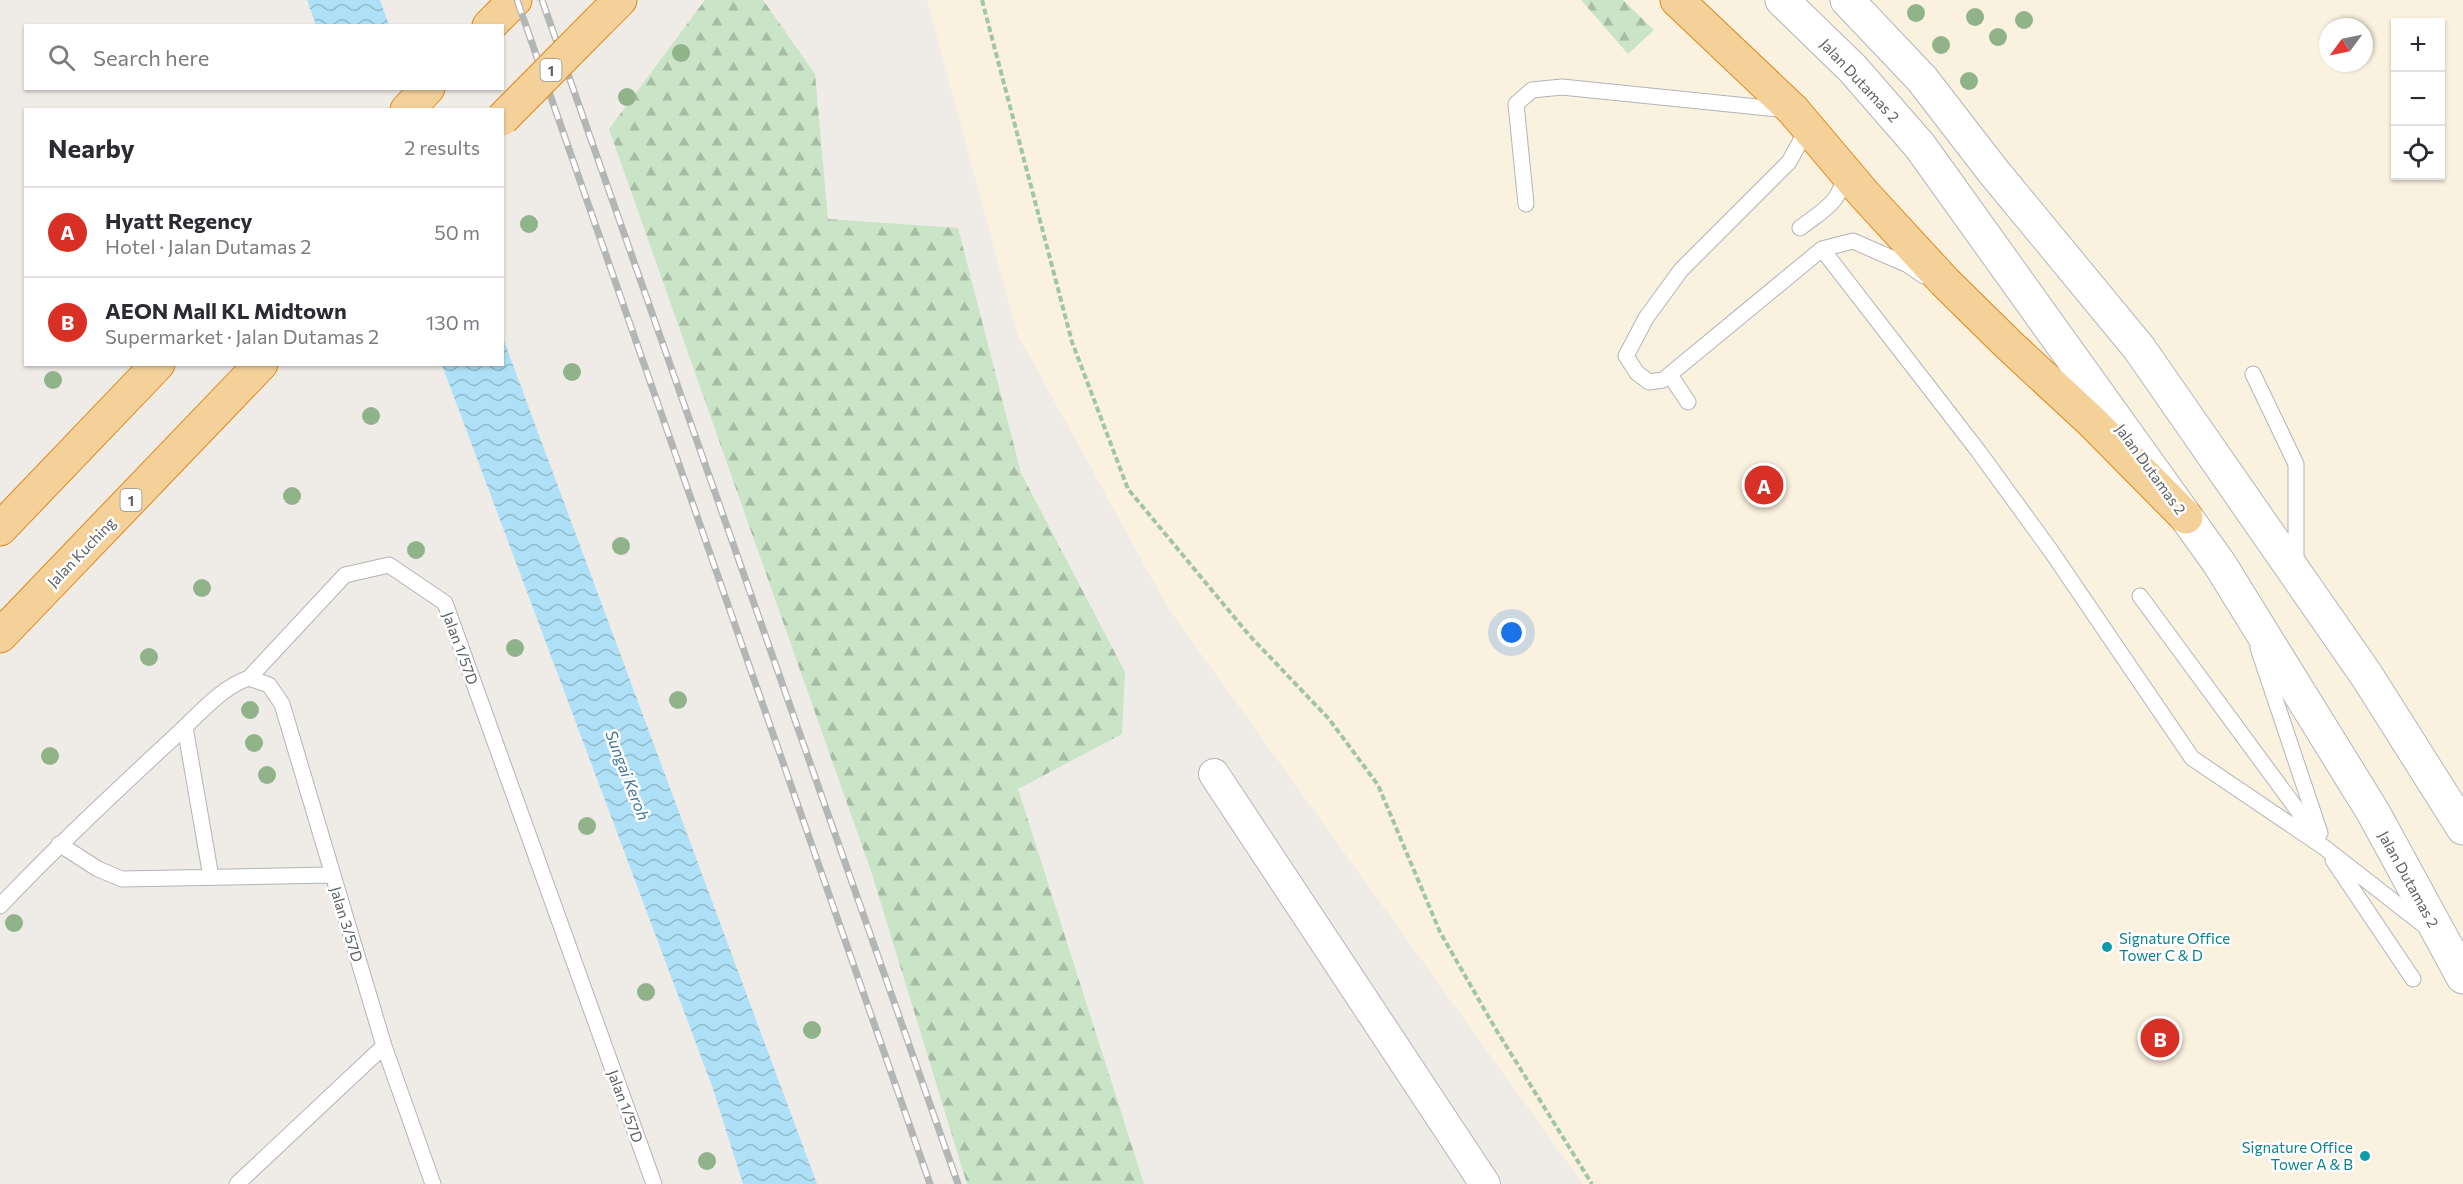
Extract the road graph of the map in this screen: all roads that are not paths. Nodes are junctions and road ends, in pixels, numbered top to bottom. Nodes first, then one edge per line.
1 (514, 0) edge
2 (1677, 0) edge
3 (1782, 0) edge
4 (1847, 0) edge
5 (609, 10) edge
6 (491, 24) edge
7 (426, 90) edge
8 (409, 108) edge
9 (504, 117) edge
10 (1799, 118) junction
11 (1846, 171) junction
12 (1526, 204) dead end
13 (1800, 228) dead end
14 (1822, 249) junction
15 (1977, 313) junction
16 (156, 366) edge
17 (259, 366) edge
18 (2253, 374) dead end
19 (1671, 375) junction
20 (1688, 402) dead end
21 (2186, 517) junction
22 (0, 529) edge
23 (2296, 573) junction
24 (2140, 596) dead end
25 (2241, 597) junction
26 (0, 636) edge
27 (249, 678) junction
28 (185, 727) junction
29 (1214, 774) dead end
30 (2463, 828) edge
31 (59, 844) junction
32 (2325, 848) junction
33 (332, 875) junction
34 (211, 877) junction
35 (0, 906) edge
36 (2442, 939) junction
37 (2463, 977) edge
38 (2413, 979) dead end
39 (384, 1046) junction
40 (237, 1184) edge
41 (433, 1184) edge
42 (654, 1184) edge
43 (1485, 1184) edge

1 - 6 highway
2 - 10 highway
3 - 21 street, Jalan Dutamas 2
4 - 23 street
5 - 9 highway, 1, bridge
7 - 8 highway
10 - 11 highway
10 - 12 lane
10 - 19 lane
11 - 13 lane
11 - 15 highway
14 - 15 lane
14 - 19 lane
14 - 32 lane
15 - 21 highway
16 - 22 highway
17 - 26 highway, Jalan Kuching / 1
18 - 23 lane
19 - 20 lane
21 - 25 street, Jalan Dutamas 2
23 - 30 street
24 - 32 lane
25 - 32 lane
25 - 36 street, Jalan Dutamas 2
27 - 28 lane, Jalan 1/57D
27 - 33 lane, Jalan 3/57D
27 - 42 lane, Jalan 1/57D
28 - 31 lane, Jalan 1/57D
28 - 34 lane
29 - 43 street
31 - 34 lane
31 - 35 lane, Jalan 1/57D
32 - 36 lane
32 - 38 lane
33 - 34 lane
33 - 39 lane, Jalan 3/57D
36 - 37 street, Jalan Dutamas 2
39 - 40 lane
39 - 41 lane, Jalan 3/57D

